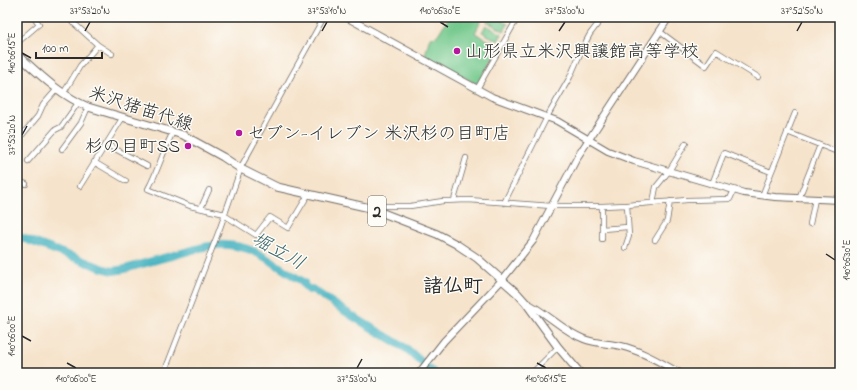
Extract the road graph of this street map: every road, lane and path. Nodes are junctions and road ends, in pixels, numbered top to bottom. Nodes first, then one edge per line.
1 (34, 17) edge
2 (67, 17) edge
3 (324, 17) edge
4 (346, 17) edge
5 (518, 17) edge
6 (603, 17) edge
7 (669, 17) edge
8 (659, 31) junction
9 (17, 43) edge
10 (98, 45) junction
11 (17, 54) edge
12 (112, 54) dead end
13 (758, 77) dead end
14 (477, 89) junction
15 (60, 91) junction
16 (78, 103) junction
17 (88, 107) junction
18 (795, 113) dead end
19 (123, 117) junction
20 (547, 117) junction
21 (173, 132) junction
22 (787, 132) junction
23 (589, 139) junction
24 (17, 141) edge
25 (686, 143) dead end
26 (106, 144) junction
27 (820, 145) junction
28 (62, 149) dead end
29 (840, 153) edge
30 (466, 158) dead end
31 (28, 161) dead end
32 (94, 162) junction
33 (147, 166) dead end
34 (241, 169) junction
35 (669, 171) junction
36 (771, 172) junction
37 (17, 180) edge
38 (126, 181) dead end
39 (26, 184) dead end
40 (712, 184) junction
41 (80, 186) dead end
42 (209, 190) dead end
43 (734, 190) junction
44 (840, 190) edge
45 (308, 195) junction
46 (762, 196) junction
47 (800, 199) junction
48 (815, 199) junction
49 (454, 200) junction
50 (839, 200) edge
51 (670, 201) junction
52 (504, 203) junction
53 (653, 203) junction
54 (627, 205) junction
55 (552, 206) junction
56 (602, 206) junction
57 (201, 208) junction
58 (370, 208) junction
59 (225, 214) junction
60 (810, 224) dead end
61 (628, 227) junction
62 (602, 229) junction
63 (602, 239) dead end
64 (655, 240) dead end
65 (625, 248) dead end
66 (502, 280) junction
67 (526, 303) junction
68 (558, 347) junction
69 (164, 373) edge
70 (419, 373) edge
71 (532, 373) edge
72 (580, 373) edge
73 (680, 373) edge

1 - 9 street
2 - 10 street
3 - 34 street
4 - 14 street
5 - 14 street
6 - 20 street
7 - 8 street
8 - 13 street
8 - 23 street
10 - 12 street
10 - 15 street
11 - 15 main road, 米沢猪苗代線 / 2
14 - 20 street
15 - 16 main road, 米沢猪苗代線 / 2
15 - 24 street
16 - 17 main road, 米沢猪苗代線 / 2
16 - 31 street
17 - 19 main road, 米沢猪苗代線 / 2
17 - 28 street
18 - 22 street
19 - 21 main road, 米沢猪苗代線 / 2
19 - 26 street
20 - 23 street
20 - 52 street
21 - 34 main road, 米沢猪苗代線 / 2
21 - 57 street
22 - 27 street
22 - 36 street
23 - 35 street
23 - 55 street
25 - 35 street
26 - 32 street
26 - 33 street
27 - 29 street
27 - 47 street
30 - 49 street
32 - 38 street
32 - 41 street
34 - 45 main road, 米沢猪苗代線 / 2
34 - 59 street
35 - 40 street
35 - 53 street
36 - 40 street
36 - 46 street
37 - 39 street
40 - 43 street
42 - 57 street
43 - 46 street
43 - 51 street
44 - 50 street
45 - 58 main road, 米沢猪苗代線 / 2
45 - 59 street
46 - 47 street
47 - 48 street
48 - 50 street
48 - 60 street
49 - 52 street
49 - 58 street
51 - 53 street
51 - 64 street
52 - 55 street
53 - 54 street
54 - 56 street
54 - 61 street
55 - 56 street
55 - 66 street
56 - 62 street
57 - 59 street
58 - 66 main road, 米沢猪苗代線 / 2
59 - 69 street
61 - 62 street
61 - 65 street
62 - 63 street
66 - 67 main road, 米沢猪苗代線 / 2
66 - 70 street
67 - 68 main road, 米沢猪苗代線 / 2
67 - 73 street
68 - 71 street
68 - 72 main road, 米沢猪苗代線 / 2

